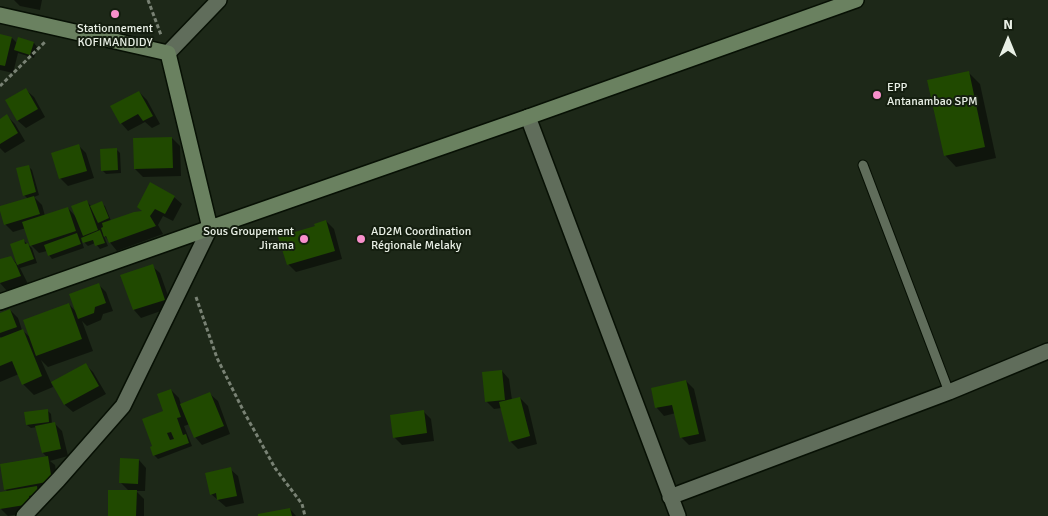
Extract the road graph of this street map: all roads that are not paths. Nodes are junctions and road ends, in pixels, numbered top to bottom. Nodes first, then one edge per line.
1 (219, 0) edge
2 (856, 0) edge
3 (0, 15) edge
4 (168, 52) junction
5 (528, 117) junction
6 (863, 165) dead end
7 (210, 228) junction
8 (0, 302) edge
9 (1048, 351) edge
10 (949, 392) junction
11 (670, 497) junction
12 (24, 516) edge
13 (678, 516) edge

1 - 4 street
2 - 5 main road
3 - 4 main road
4 - 7 main road
5 - 7 main road
5 - 11 street
6 - 10 lane
7 - 8 main road
7 - 12 street
9 - 10 street
10 - 11 street
11 - 13 street

